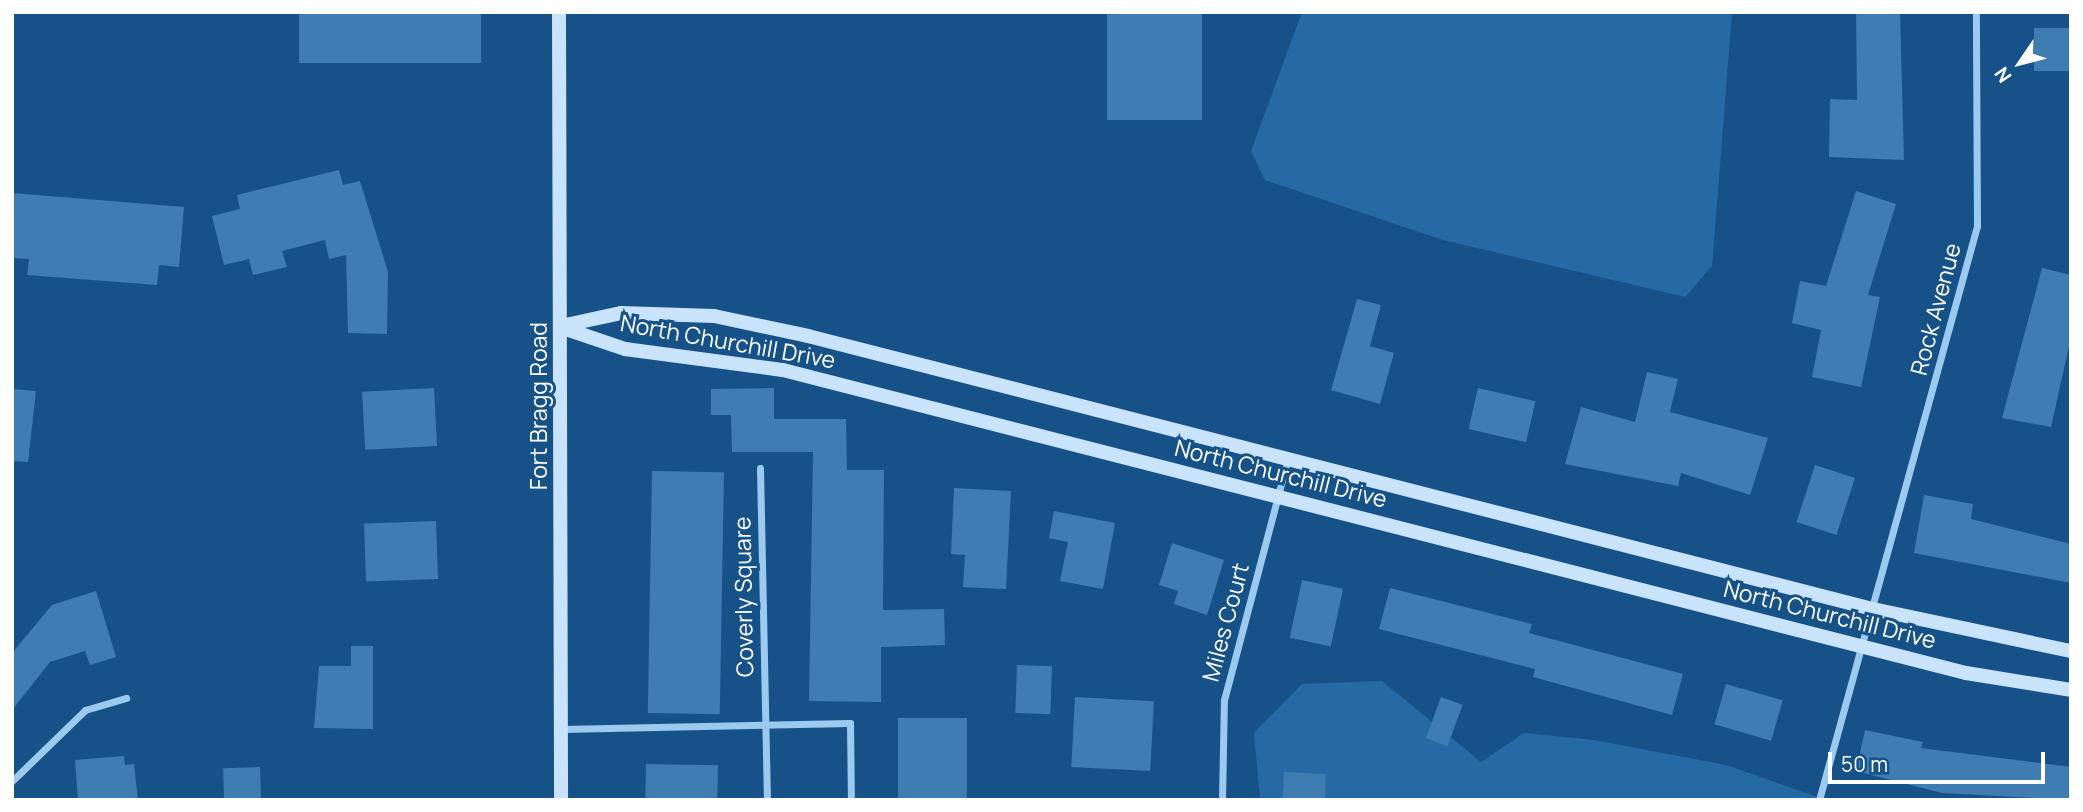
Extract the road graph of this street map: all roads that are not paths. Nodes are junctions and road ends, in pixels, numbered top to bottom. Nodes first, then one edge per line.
1 (559, 12) edge
2 (1976, 12) edge
3 (560, 327) junction
4 (1288, 457) junction
5 (760, 468) dead end
6 (1278, 496) junction
7 (1873, 609) junction
8 (1863, 646) junction
9 (2071, 651) edge
10 (2071, 690) edge
11 (126, 698) dead end
12 (766, 725) junction
13 (561, 729) junction
14 (12, 781) edge
15 (561, 800) edge
16 (767, 800) edge
17 (851, 800) edge
18 (1222, 800) edge
19 (1819, 800) edge

1 - 3 street, Fort Bragg Road
2 - 7 street, Rock Avenue
3 - 4 street, North Churchill Drive
3 - 6 street, North Churchill Drive
3 - 13 street, Fort Bragg Road
4 - 6 street, Miles Court
4 - 7 street, North Churchill Drive
5 - 12 street, Coverly Square
6 - 8 street, North Churchill Drive
6 - 18 street, Miles Court
7 - 8 street, Rock Avenue
7 - 9 street, North Churchill Drive
8 - 10 street, North Churchill Drive
8 - 19 street, Rock Avenue
11 - 14 street
12 - 13 street
12 - 16 street, Coverly Square
12 - 17 street
13 - 15 street, Fort Bragg Road

